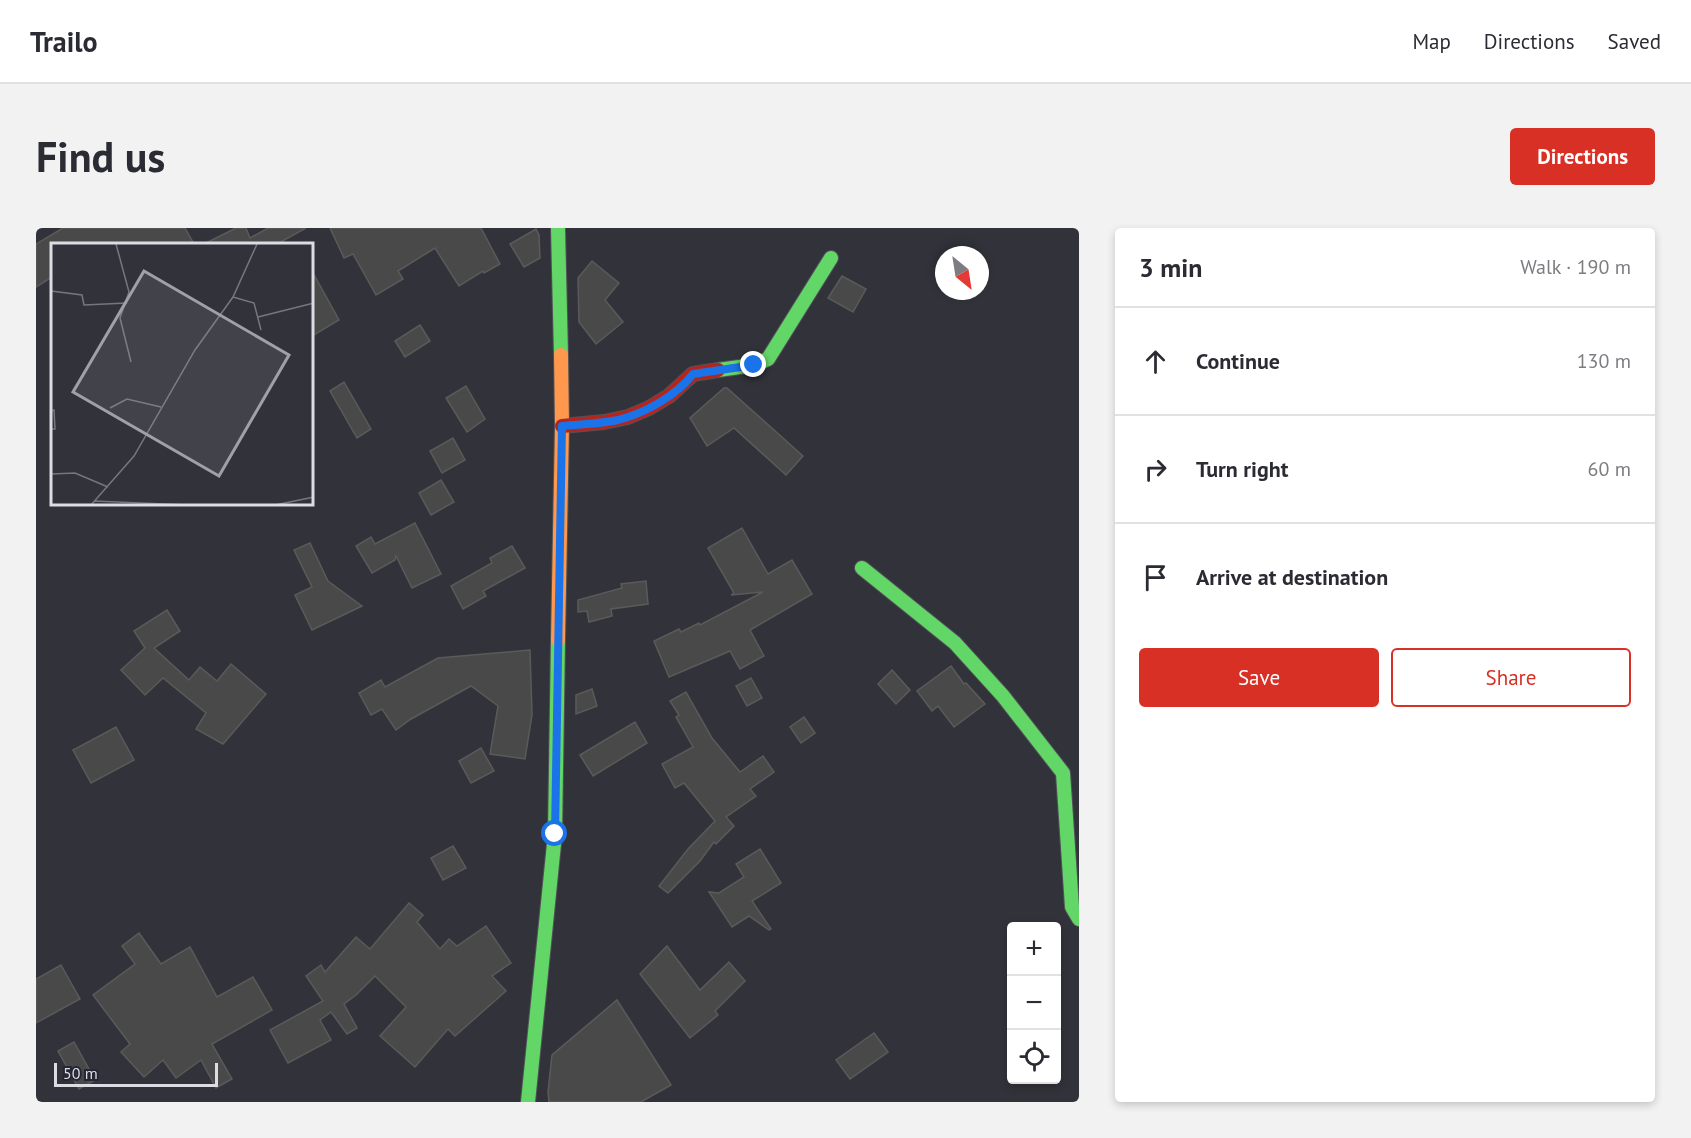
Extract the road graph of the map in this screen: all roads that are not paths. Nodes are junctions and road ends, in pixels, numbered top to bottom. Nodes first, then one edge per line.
1 (558, 228) edge
2 (831, 258) dead end
3 (562, 426) junction
4 (862, 568) dead end
5 (1079, 919) edge
6 (528, 1102) edge

1 - 3 main road
2 - 3 main road
3 - 6 main road
4 - 5 main road

